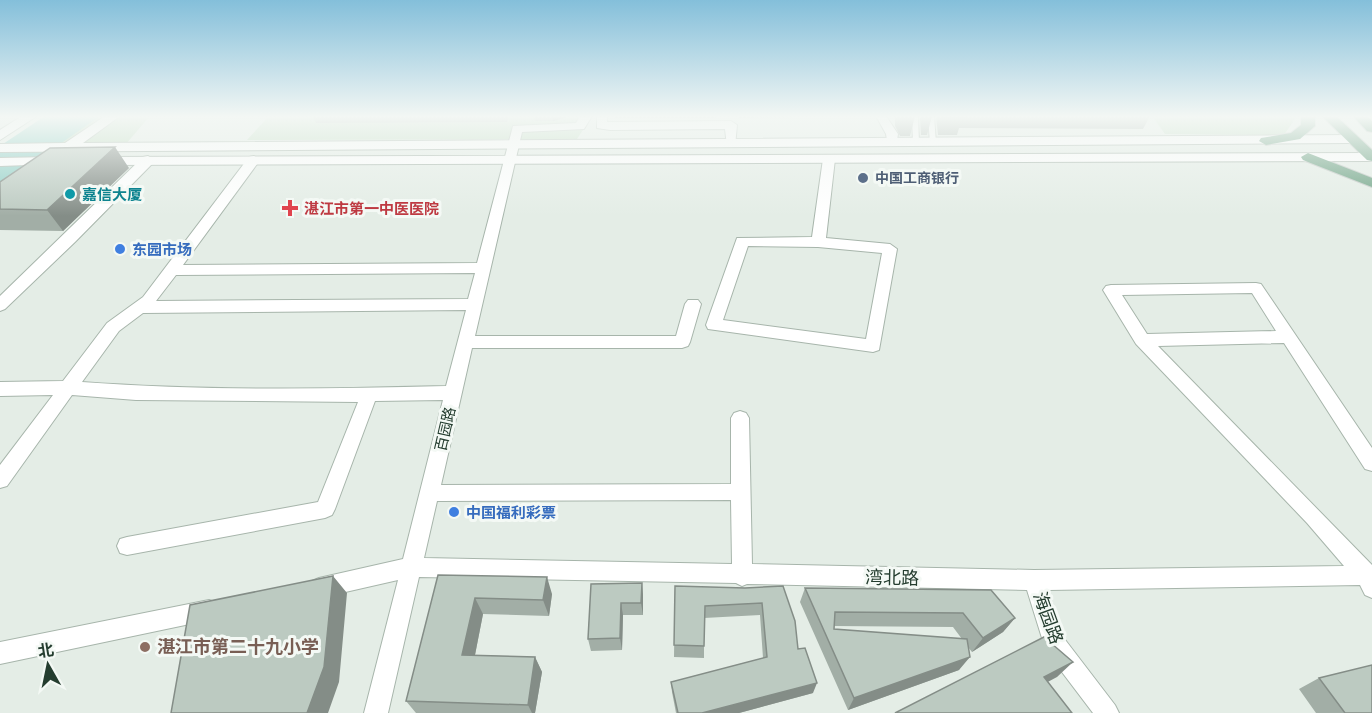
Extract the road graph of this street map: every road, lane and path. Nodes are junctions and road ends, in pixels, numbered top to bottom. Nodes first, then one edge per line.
1 (64, 149) edge
2 (235, 149) edge
3 (512, 149) edge
4 (543, 149) edge
5 (511, 153) junction
6 (1372, 157) edge
7 (1308, 158) junction
8 (829, 159) junction
9 (148, 160) junction
10 (254, 160) junction
11 (50, 161) junction
12 (0, 162) edge
13 (33, 174) edge
14 (1372, 183) edge
15 (818, 242) junction
16 (484, 268) junction
17 (172, 270) junction
18 (475, 304) junction
19 (693, 304) dead end
20 (0, 305) edge
21 (141, 307) junction
22 (1288, 337) junction
23 (1142, 340) junction
24 (466, 342) junction
25 (68, 388) junction
26 (0, 389) edge
27 (453, 393) junction
28 (369, 395) junction
29 (740, 418) dead end
30 (1372, 463) edge
31 (2, 476) edge
32 (740, 492) junction
33 (429, 493) junction
34 (127, 546) dead end
35 (411, 567) junction
36 (742, 576) junction
37 (1370, 579) edge
38 (1034, 580) junction
39 (302, 591) edge
40 (232, 606) edge
41 (0, 653) edge
42 (376, 713) edge
43 (1107, 713) edge

1 - 11 street
2 - 5 street
3 - 5 street
4 - 5 street
5 - 8 street
5 - 10 street
5 - 16 street, 百园路
6 - 7 street
7 - 8 street
7 - 14 main road
8 - 15 street
9 - 10 street
9 - 11 street
9 - 20 street
10 - 17 street
11 - 12 street
11 - 13 street
15 - 15 street
16 - 17 street
16 - 18 street, 百园路
17 - 21 street
18 - 21 street
18 - 24 street, 百园路
19 - 24 street
21 - 25 street
22 - 23 street
22 - 23 street
22 - 30 street
23 - 37 street
24 - 27 street, 百园路
25 - 26 street
25 - 28 street
25 - 31 street
27 - 28 street
27 - 33 street, 百园路
28 - 34 street
29 - 32 street
32 - 33 street
32 - 36 street
33 - 35 street, 百园路
35 - 36 street, 湾北路
35 - 39 street, 湾北路
35 - 42 street, 百园路
36 - 38 street, 湾北路
37 - 38 street, 湾北路
38 - 43 street, 海园路
40 - 41 street

